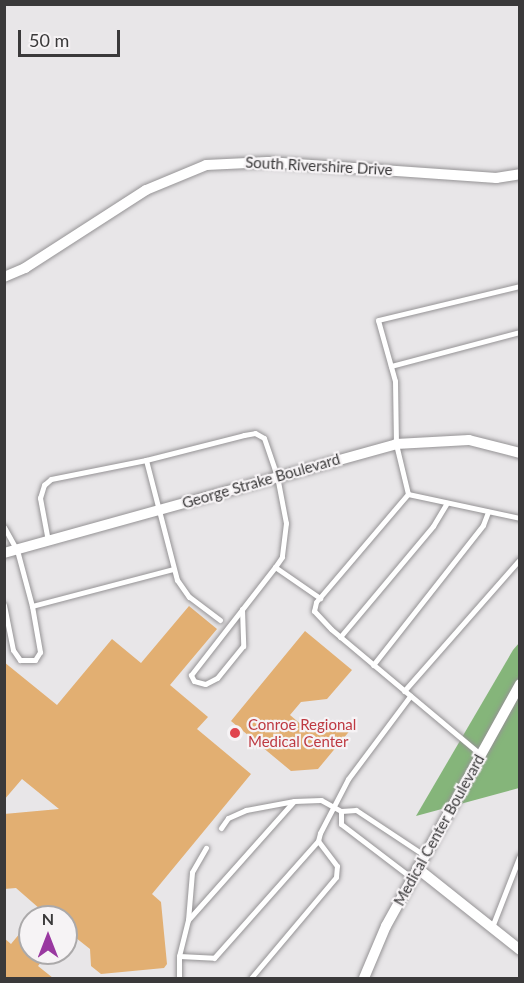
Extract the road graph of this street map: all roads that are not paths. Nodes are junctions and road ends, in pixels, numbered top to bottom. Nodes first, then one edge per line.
1 (519, 174) edge
2 (4, 277) edge
3 (519, 286) edge
4 (519, 332) edge
5 (391, 366) junction
6 (396, 444) junction
7 (519, 453) edge
8 (146, 460) junction
9 (277, 476) junction
10 (408, 494) junction
11 (447, 503) junction
12 (158, 510) junction
13 (488, 512) junction
14 (519, 518) edge
15 (4, 527) edge
16 (48, 541) junction
17 (17, 550) junction
18 (4, 553) edge
19 (519, 559) edge
20 (275, 567) junction
21 (173, 569) junction
22 (320, 598) junction
23 (4, 605) edge
24 (32, 606) junction
25 (242, 609) junction
26 (220, 620) dead end
27 (340, 637) junction
28 (373, 665) junction
29 (519, 684) edge
30 (404, 691) junction
31 (410, 696) junction
32 (480, 754) junction
33 (294, 801) junction
34 (334, 806) junction
35 (341, 811) junction
36 (220, 828) dead end
37 (318, 841) junction
38 (206, 848) dead end
39 (424, 855) junction
40 (519, 855) edge
41 (414, 873) junction
42 (188, 920) junction
43 (492, 927) junction
44 (519, 950) edge
45 (179, 956) junction
46 (179, 978) edge
47 (251, 978) edge
48 (364, 978) edge

1 - 2 street, South Rivershire Drive
3 - 5 lane
4 - 5 lane
5 - 6 lane
6 - 7 street, George Strake Boulevard
6 - 9 street, George Strake Boulevard
6 - 10 lane
8 - 9 lane
8 - 12 lane
8 - 16 lane
9 - 12 street, George Strake Boulevard
9 - 20 lane
10 - 11 lane
10 - 22 lane
11 - 13 lane
11 - 27 lane
12 - 16 street, George Strake Boulevard
12 - 21 lane
13 - 14 lane
13 - 28 lane
15 - 17 lane
16 - 17 street, George Strake Boulevard
17 - 18 street, George Strake Boulevard
17 - 24 lane
19 - 30 lane
20 - 22 lane
20 - 25 lane
21 - 24 lane
21 - 26 lane
22 - 27 lane
23 - 24 lane
25 - 25 lane
27 - 28 lane
28 - 30 lane
29 - 32 street, Medical Center Boulevard
30 - 31 lane
31 - 32 lane
31 - 34 lane
32 - 39 street, Medical Center Boulevard
33 - 34 lane
33 - 36 lane
33 - 42 lane
34 - 35 lane
34 - 37 lane
35 - 39 lane
35 - 41 lane
37 - 45 lane
37 - 47 lane
38 - 42 lane
39 - 41 street, Medical Center Boulevard
40 - 43 lane
41 - 43 street
41 - 48 street, Medical Center Boulevard
42 - 45 lane
43 - 44 street
45 - 46 lane

